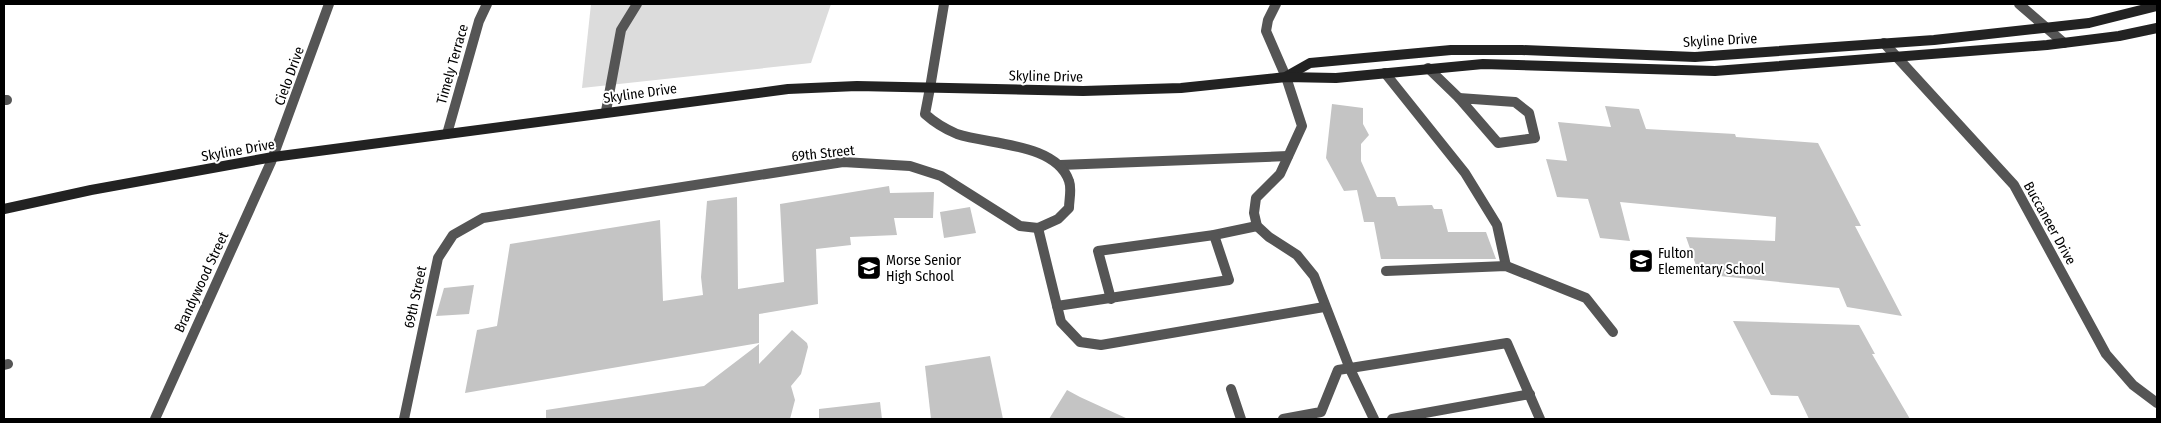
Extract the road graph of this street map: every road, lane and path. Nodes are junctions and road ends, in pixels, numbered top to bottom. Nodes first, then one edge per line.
1 (329, 4) edge
2 (487, 4) edge
3 (637, 4) edge
4 (944, 4) edge
5 (1276, 4) edge
6 (2019, 4) edge
7 (2157, 6) edge
8 (2157, 28) edge
9 (2048, 29) junction
10 (1884, 43) junction
11 (2064, 43) junction
12 (1898, 58) junction
13 (1428, 68) junction
14 (1385, 73) junction
15 (1286, 77) junction
16 (930, 88) junction
17 (1459, 98) junction
18 (606, 111) junction
19 (447, 134) junction
20 (1288, 156) junction
21 (273, 157) junction
22 (1060, 165) junction
23 (4, 209) edge
24 (1257, 226) junction
25 (1038, 228) junction
26 (1214, 235) junction
27 (1506, 266) junction
28 (1386, 271) dead end
29 (1111, 299) junction
30 (1057, 306) junction
31 (1324, 307) junction
32 (1613, 332) dead end
33 (1350, 369) junction
34 (1231, 390) dead end
35 (1530, 394) junction
36 (2157, 403) edge
37 (155, 419) edge
38 (404, 419) edge
39 (1241, 419) edge
40 (1284, 419) edge
41 (1374, 419) edge
42 (1392, 419) edge
43 (1540, 419) edge

1 - 21 street, Cielo Drive
2 - 19 street, Timely Terrace
3 - 18 street
4 - 16 street
5 - 15 street
6 - 9 street
7 - 9 main road, Skyline Drive
8 - 11 main road, Skyline Drive
9 - 10 main road, Skyline Drive
9 - 11 street
10 - 12 street, Buccaneer Drive
10 - 15 main road, Skyline Drive
11 - 12 main road, Skyline Drive
12 - 13 main road, Skyline Drive
12 - 36 street, Buccaneer Drive
13 - 14 main road, Skyline Drive
13 - 17 street
14 - 15 main road, Skyline Drive
14 - 27 street
15 - 16 main road, Skyline Drive
15 - 20 street
16 - 18 main road, Skyline Drive
16 - 22 street
17 - 17 street
18 - 19 main road, Skyline Drive
19 - 21 main road, Skyline Drive
20 - 22 street
20 - 24 street
21 - 23 main road, Skyline Drive
21 - 37 street, Brandywood Street
22 - 25 street
24 - 26 street
24 - 31 street
25 - 30 street
25 - 38 street, 69th Street
26 - 29 street
26 - 29 street
27 - 28 street
27 - 32 street
29 - 30 street
30 - 31 street
31 - 33 street
33 - 35 street
33 - 40 street
33 - 41 street
34 - 39 street
35 - 42 street
35 - 43 street

